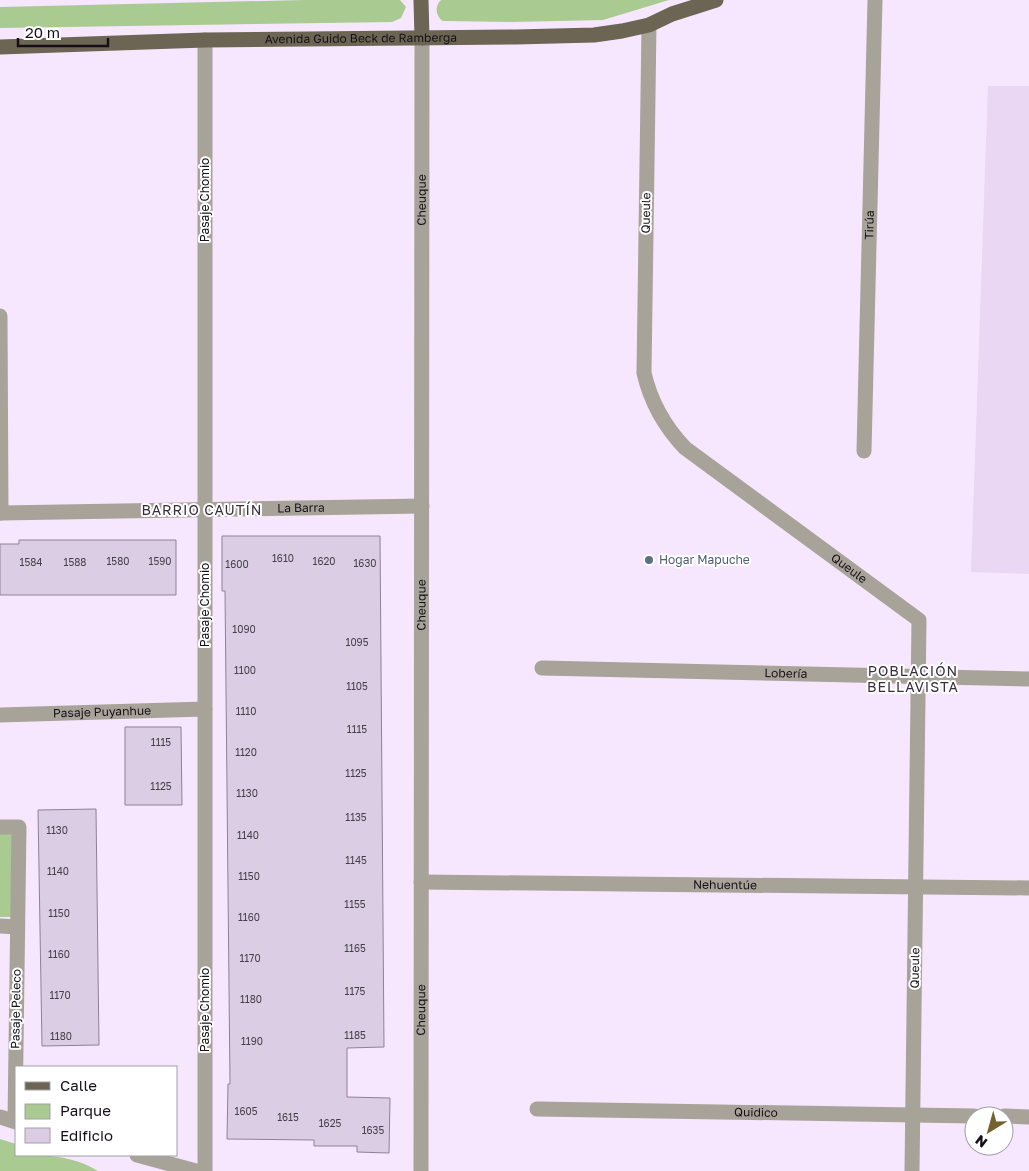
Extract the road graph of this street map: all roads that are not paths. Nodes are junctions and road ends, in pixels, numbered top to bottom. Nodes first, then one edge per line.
1 (422, 0) edge
2 (716, 0) edge
3 (875, 0) edge
4 (649, 25) junction
5 (422, 38) junction
6 (205, 40) junction
7 (0, 47) edge
8 (0, 316) edge
9 (864, 451) dead end
10 (422, 506) junction
11 (205, 510) junction
12 (1, 513) edge
13 (542, 668) dead end
14 (918, 676) junction
15 (1029, 679) edge
16 (205, 709) junction
17 (0, 715) edge
18 (0, 827) edge
19 (421, 882) junction
20 (916, 886) junction
21 (1029, 888) edge
22 (0, 926) edge
23 (17, 927) junction
24 (16, 1066) edge
25 (537, 1109) dead end
26 (913, 1115) junction
27 (964, 1116) edge
28 (1014, 1116) edge
29 (0, 1117) edge
30 (1029, 1117) edge
31 (15, 1121) edge
32 (141, 1156) edge
33 (196, 1171) edge
34 (205, 1171) edge
35 (421, 1171) edge
36 (912, 1171) edge

1 - 5 main road
2 - 4 main road, Avenida Guido Beck de Ramberga
3 - 9 street, Tirúa
4 - 5 main road, Avenida Guido Beck de Ramberga
4 - 14 street, Queule
5 - 6 main road, Avenida Guido Beck de Ramberga
5 - 10 street, Cheuque
6 - 7 main road, Avenida Guido Beck de Ramberga
6 - 11 street, Pasaje Chomio
8 - 12 street
10 - 11 street, La Barra
10 - 19 street, Cheuque
11 - 12 street, La Barra
11 - 16 street, Pasaje Chomio
13 - 14 street, Lobería
14 - 15 street, Lobería
14 - 20 street, Queule
16 - 17 street, Pasaje Puyanhue
16 - 34 street, Pasaje Chomio
18 - 23 street, Pasaje Peleco
19 - 20 street, Nehuentúe
19 - 35 street, Cheuque
20 - 21 street, Nehuentúe
20 - 26 street, Queule
22 - 23 street
23 - 24 street, Pasaje Peleco
25 - 26 street, Quidico
26 - 27 street, Quidico
26 - 36 street, Queule
28 - 30 street
29 - 31 street
32 - 33 street

